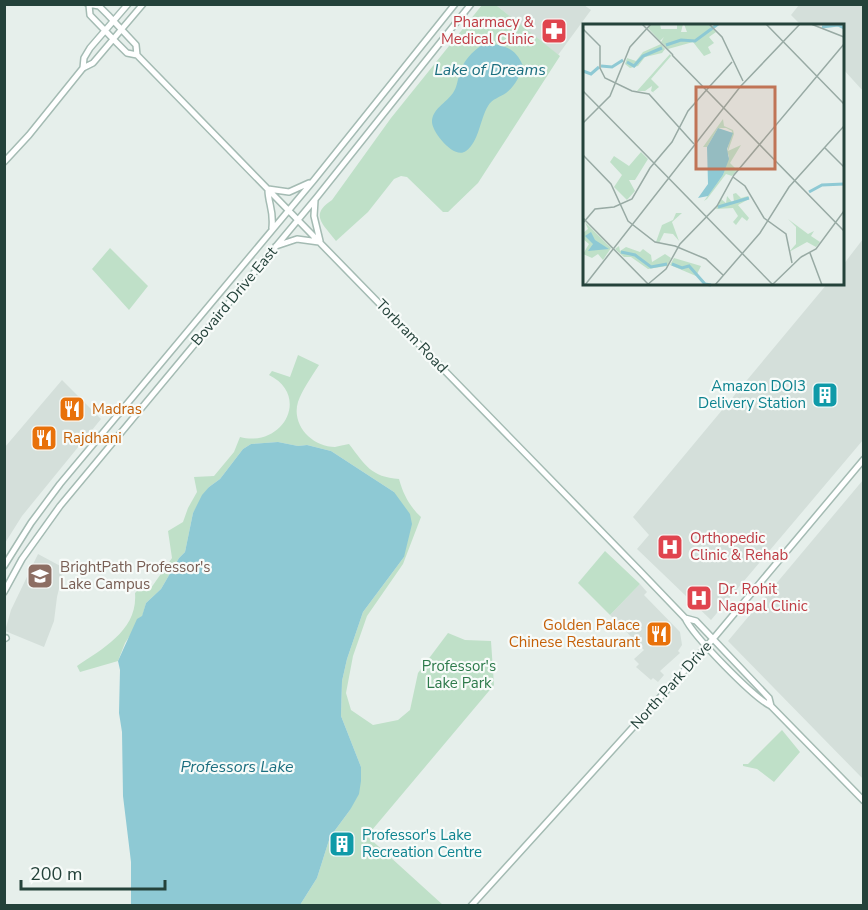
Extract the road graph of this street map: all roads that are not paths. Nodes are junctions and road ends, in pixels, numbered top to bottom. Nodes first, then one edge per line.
1 (128, 4) edge
2 (143, 4) edge
3 (455, 4) edge
4 (471, 4) edge
5 (88, 5) edge
6 (114, 22) junction
7 (122, 30) junction
8 (106, 32) junction
9 (114, 40) junction
10 (137, 55) junction
11 (83, 68) junction
12 (4, 162) edge
13 (314, 180) junction
14 (268, 189) junction
15 (316, 198) junction
16 (288, 210) junction
17 (297, 219) junction
18 (271, 229) junction
19 (320, 242) junction
20 (275, 247) junction
21 (864, 459) edge
22 (4, 566) edge
23 (4, 592) edge
24 (685, 618) junction
25 (713, 639) junction
26 (707, 645) junction
27 (771, 706) junction
28 (864, 801) edge
29 (471, 906) edge

1 - 6 main road
2 - 7 main road
3 - 13 main road, Bovaird Drive East
4 - 15 main road, Bovaird Drive East
5 - 6 main road, Torbram Road
5 - 8 main road, Torbram Road
6 - 7 main road, Torbram Road
6 - 8 main road
7 - 9 main road
7 - 10 main road, Torbram Road
8 - 9 main road, Torbram Road
8 - 11 main road
9 - 10 main road, Torbram Road
9 - 11 main road
10 - 14 main road, Torbram Road
11 - 12 main road
13 - 14 main road
13 - 16 main road, Bovaird Drive East
14 - 16 main road, Torbram Road
14 - 18 main road
15 - 17 main road, Bovaird Drive East
15 - 19 main road
16 - 17 main road, Torbram Road
16 - 18 main road, Bovaird Drive East
17 - 19 main road, Torbram Road
17 - 20 main road, Bovaird Drive East
18 - 22 main road, Bovaird Drive East
19 - 20 main road
19 - 24 main road, Torbram Road
20 - 23 main road, Bovaird Drive East
21 - 25 main road, North Park Drive
24 - 25 main road, Torbram Road
24 - 26 main road, Torbram Road
25 - 26 main road, North Park Drive
25 - 27 main road, Torbram Road
26 - 27 main road, Torbram Road
26 - 29 main road, North Park Drive
27 - 28 main road, Torbram Road

